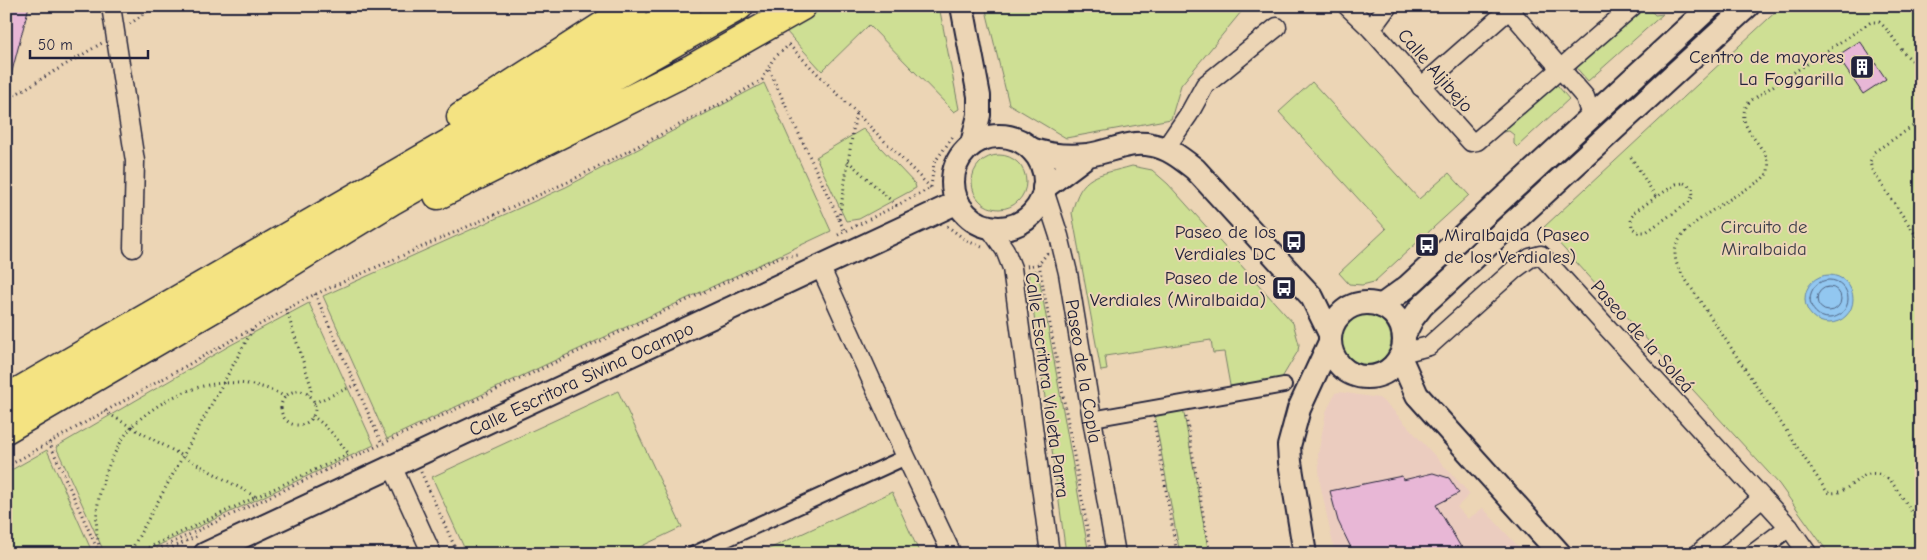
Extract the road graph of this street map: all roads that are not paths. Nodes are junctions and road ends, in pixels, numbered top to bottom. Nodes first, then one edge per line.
1 (111, 6) edge
2 (634, 6) edge
3 (687, 6) edge
4 (739, 6) edge
5 (802, 6) edge
6 (962, 6) edge
7 (1347, 6) edge
8 (1388, 6) edge
9 (1633, 6) edge
10 (1711, 6) edge
11 (1748, 6) edge
12 (1509, 7) edge
13 (1277, 27) dead end
14 (1371, 29) junction
15 (1561, 69) junction
16 (1421, 87) junction
17 (979, 96) junction
18 (1591, 116) junction
19 (965, 137) junction
20 (1011, 138) junction
21 (1031, 149) junction
22 (1165, 149) junction
23 (1088, 155) junction
24 (1044, 189) junction
25 (958, 202) junction
26 (989, 227) junction
27 (134, 248) dead end
28 (814, 259) junction
29 (266, 264) junction
30 (1312, 297) junction
31 (1381, 306) junction
32 (1347, 309) junction
33 (1330, 338) junction
34 (1402, 348) junction
35 (1361, 376) junction
36 (1284, 385) dead end
37 (1417, 395) junction
38 (1304, 396) junction
39 (6, 399) edge
40 (1092, 419) junction
41 (6, 429) edge
42 (906, 456) junction
43 (392, 466) junction
44 (1762, 498) junction
45 (1789, 527) junction
46 (205, 554) edge
47 (432, 554) edge
48 (694, 554) edge
49 (952, 554) edge
50 (1050, 554) edge
51 (1116, 554) edge
52 (1305, 554) edge
53 (1560, 554) edge
54 (1698, 554) edge
55 (1753, 554) edge
56 (1808, 554) edge

1 - 27 street
2 - 29 highway
3 - 29 highway
4 - 29 highway
5 - 29 highway
6 - 17 street
7 - 14 street, Calle Aljibejo
8 - 14 street
9 - 15 street
10 - 18 street
11 - 34 street
12 - 15 street
12 - 16 street
13 - 22 street
14 - 16 street, Calle Aljibejo
15 - 16 street, Calle Aljibejo
15 - 18 street
17 - 19 street
17 - 20 street
18 - 31 street
19 - 20 street
19 - 25 street
20 - 21 street
21 - 23 street
21 - 24 street
22 - 23 street
22 - 30 street
23 - 24 street
24 - 26 street
24 - 40 street, Paseo de la Copla
25 - 26 street
25 - 28 street, Calle Escritora Sivina Ocampo
26 - 50 street, Calle Escritora Violeta Parra
28 - 42 street
28 - 43 street, Calle Escritora Sivina Ocampo
29 - 39 highway
29 - 41 highway
30 - 32 street
30 - 33 street
31 - 32 street
31 - 34 street
32 - 33 street
33 - 35 street
33 - 38 street
34 - 35 street
34 - 37 street
34 - 44 street, Paseo de la Soleá
35 - 37 street
35 - 38 street
36 - 40 street
37 - 53 street
38 - 52 street
40 - 51 street, Paseo de la Copla
42 - 48 street
42 - 49 street
43 - 46 street, Calle Escritora Sivina Ocampo
43 - 47 street
44 - 45 street, Paseo de la Soleá
44 - 54 street
45 - 55 street
45 - 56 street, Paseo de la Soleá

